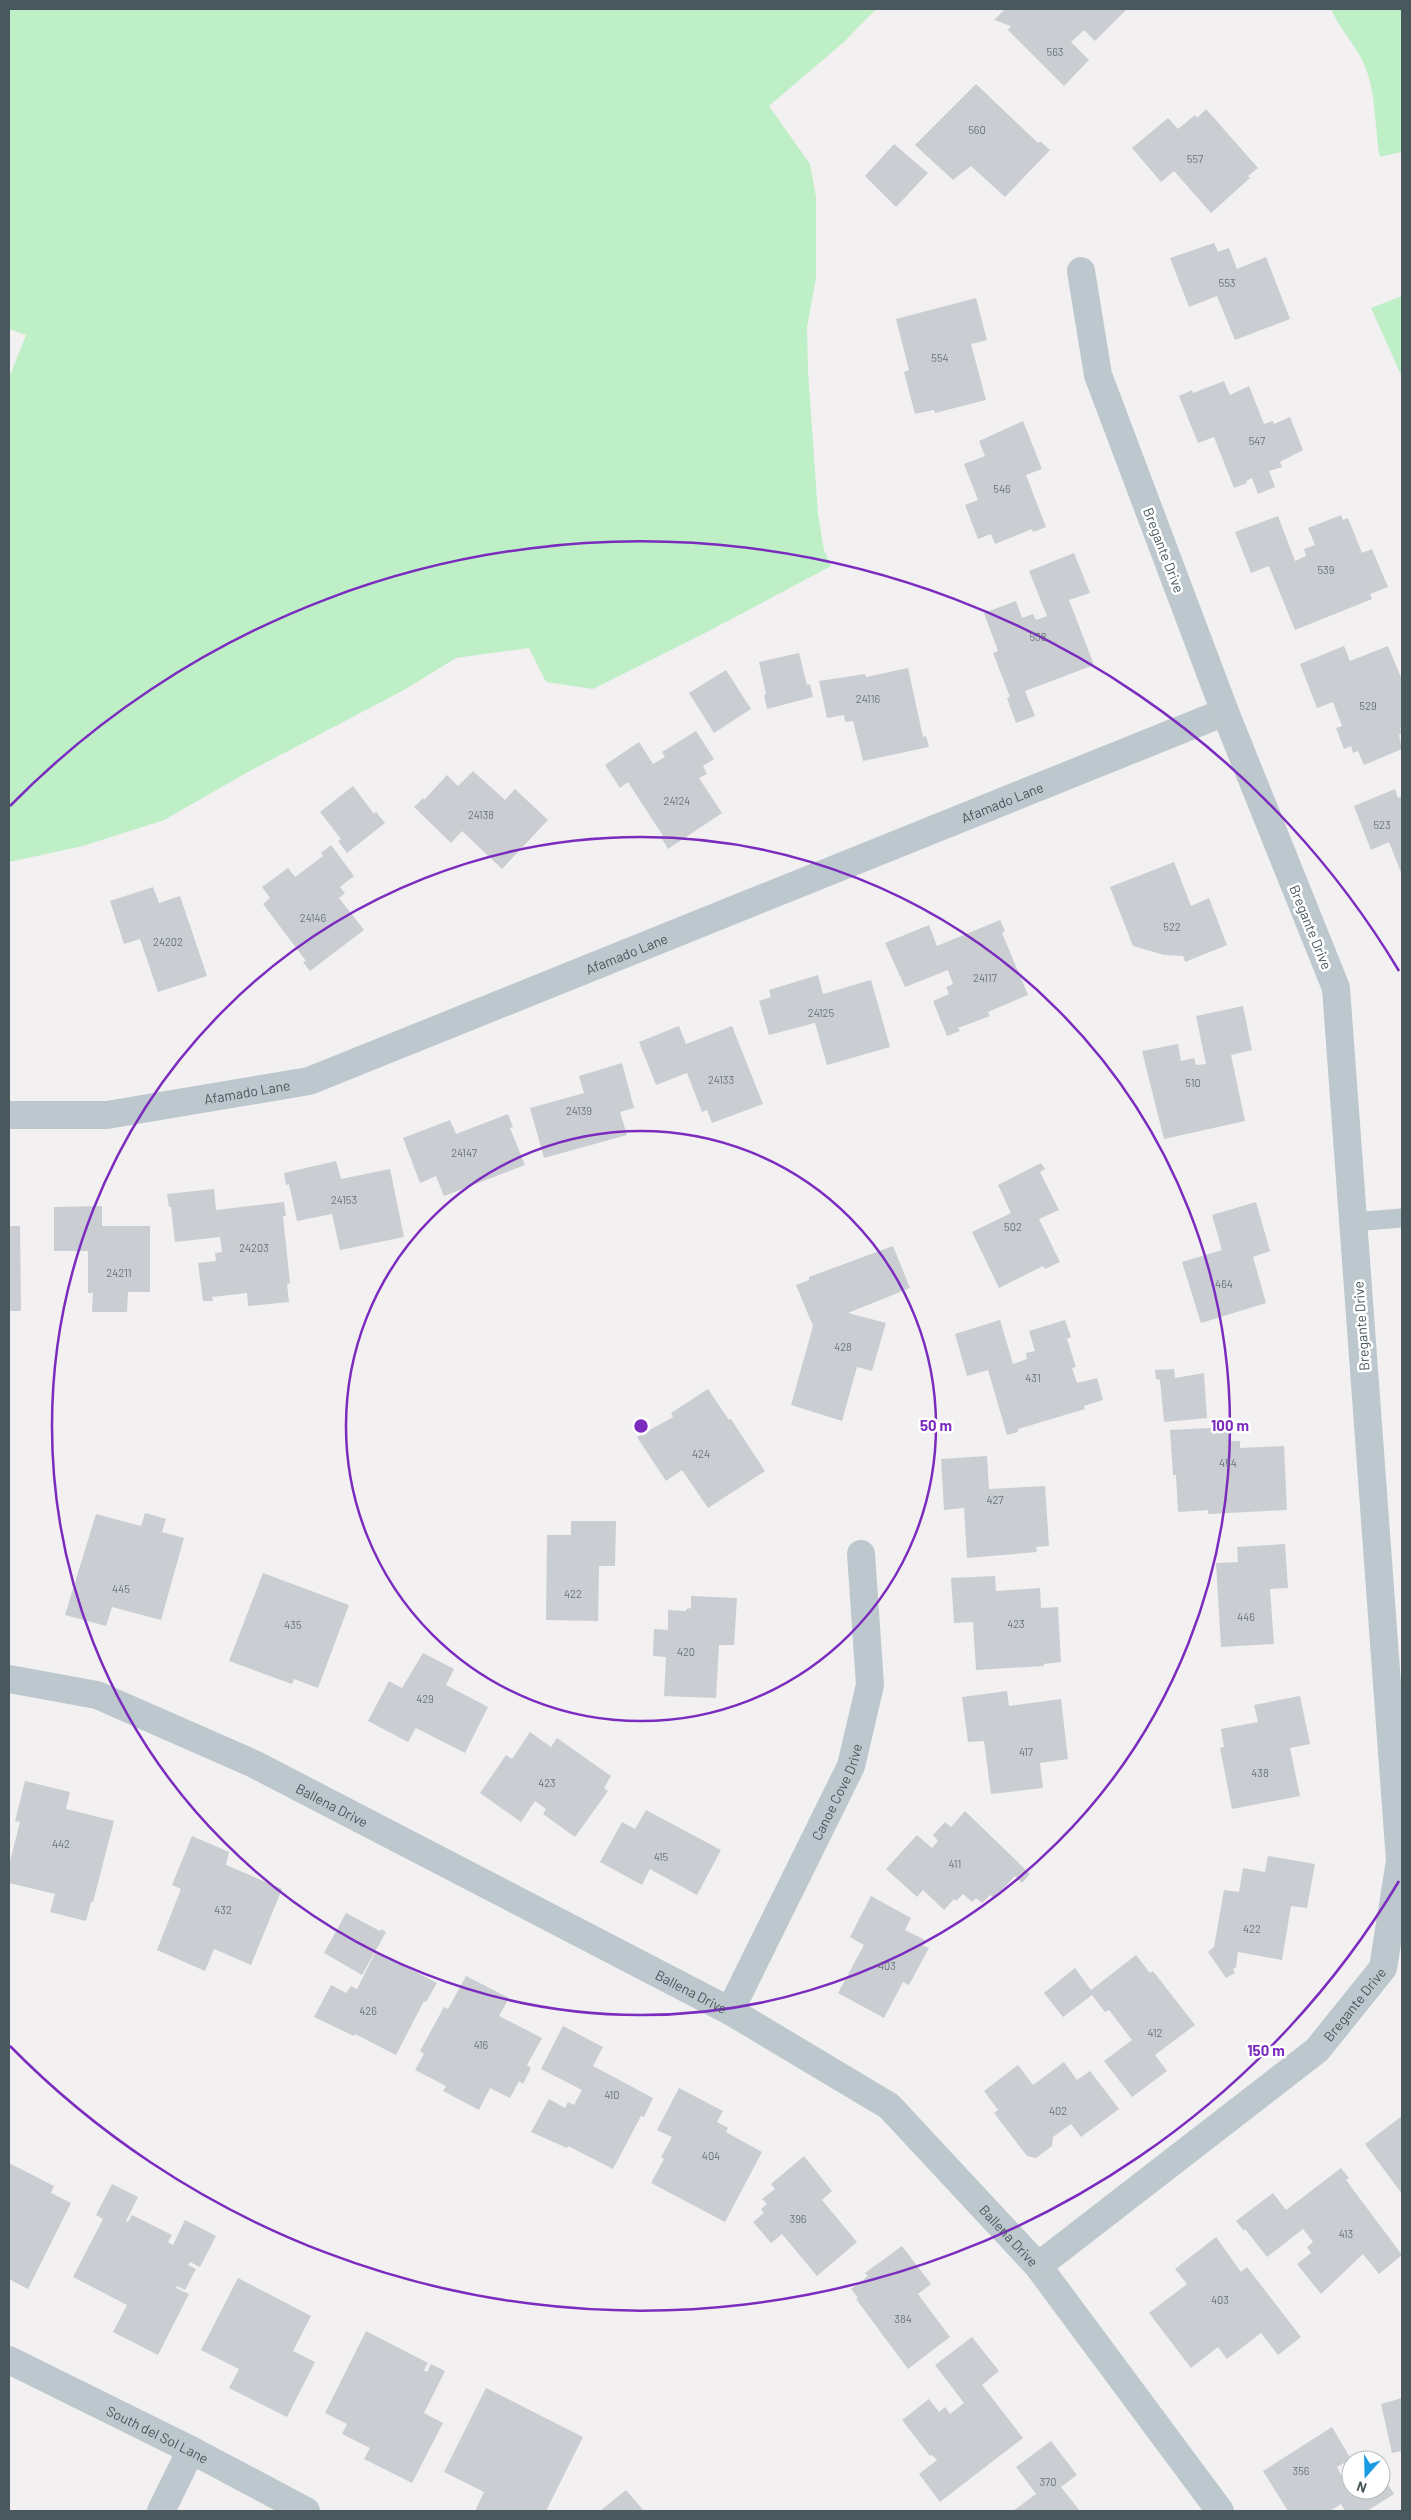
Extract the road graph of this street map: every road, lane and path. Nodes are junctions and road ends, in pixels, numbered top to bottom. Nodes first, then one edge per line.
1 (1081, 271) dead end
2 (1225, 712) junction
3 (9, 1115) edge
4 (1402, 1218) edge
5 (1353, 1222) junction
6 (861, 1554) dead end
7 (9, 1679) edge
8 (730, 2011) junction
9 (1038, 2266) junction
10 (9, 2360) edge
11 (191, 2450) junction
12 (162, 2511) edge
13 (306, 2511) edge
14 (1220, 2511) edge

1 - 2 street, Bregante Drive
2 - 3 street, Afamado Lane
2 - 5 street, Bregante Drive
4 - 5 lane
5 - 9 street, Bregante Drive
6 - 8 street, Canoe Cove Drive
7 - 8 street, Ballena Drive
8 - 9 street, Ballena Drive
9 - 14 street, Ballena Drive
10 - 11 street, South del Sol Lane
11 - 12 street
11 - 13 street, South del Sol Lane

